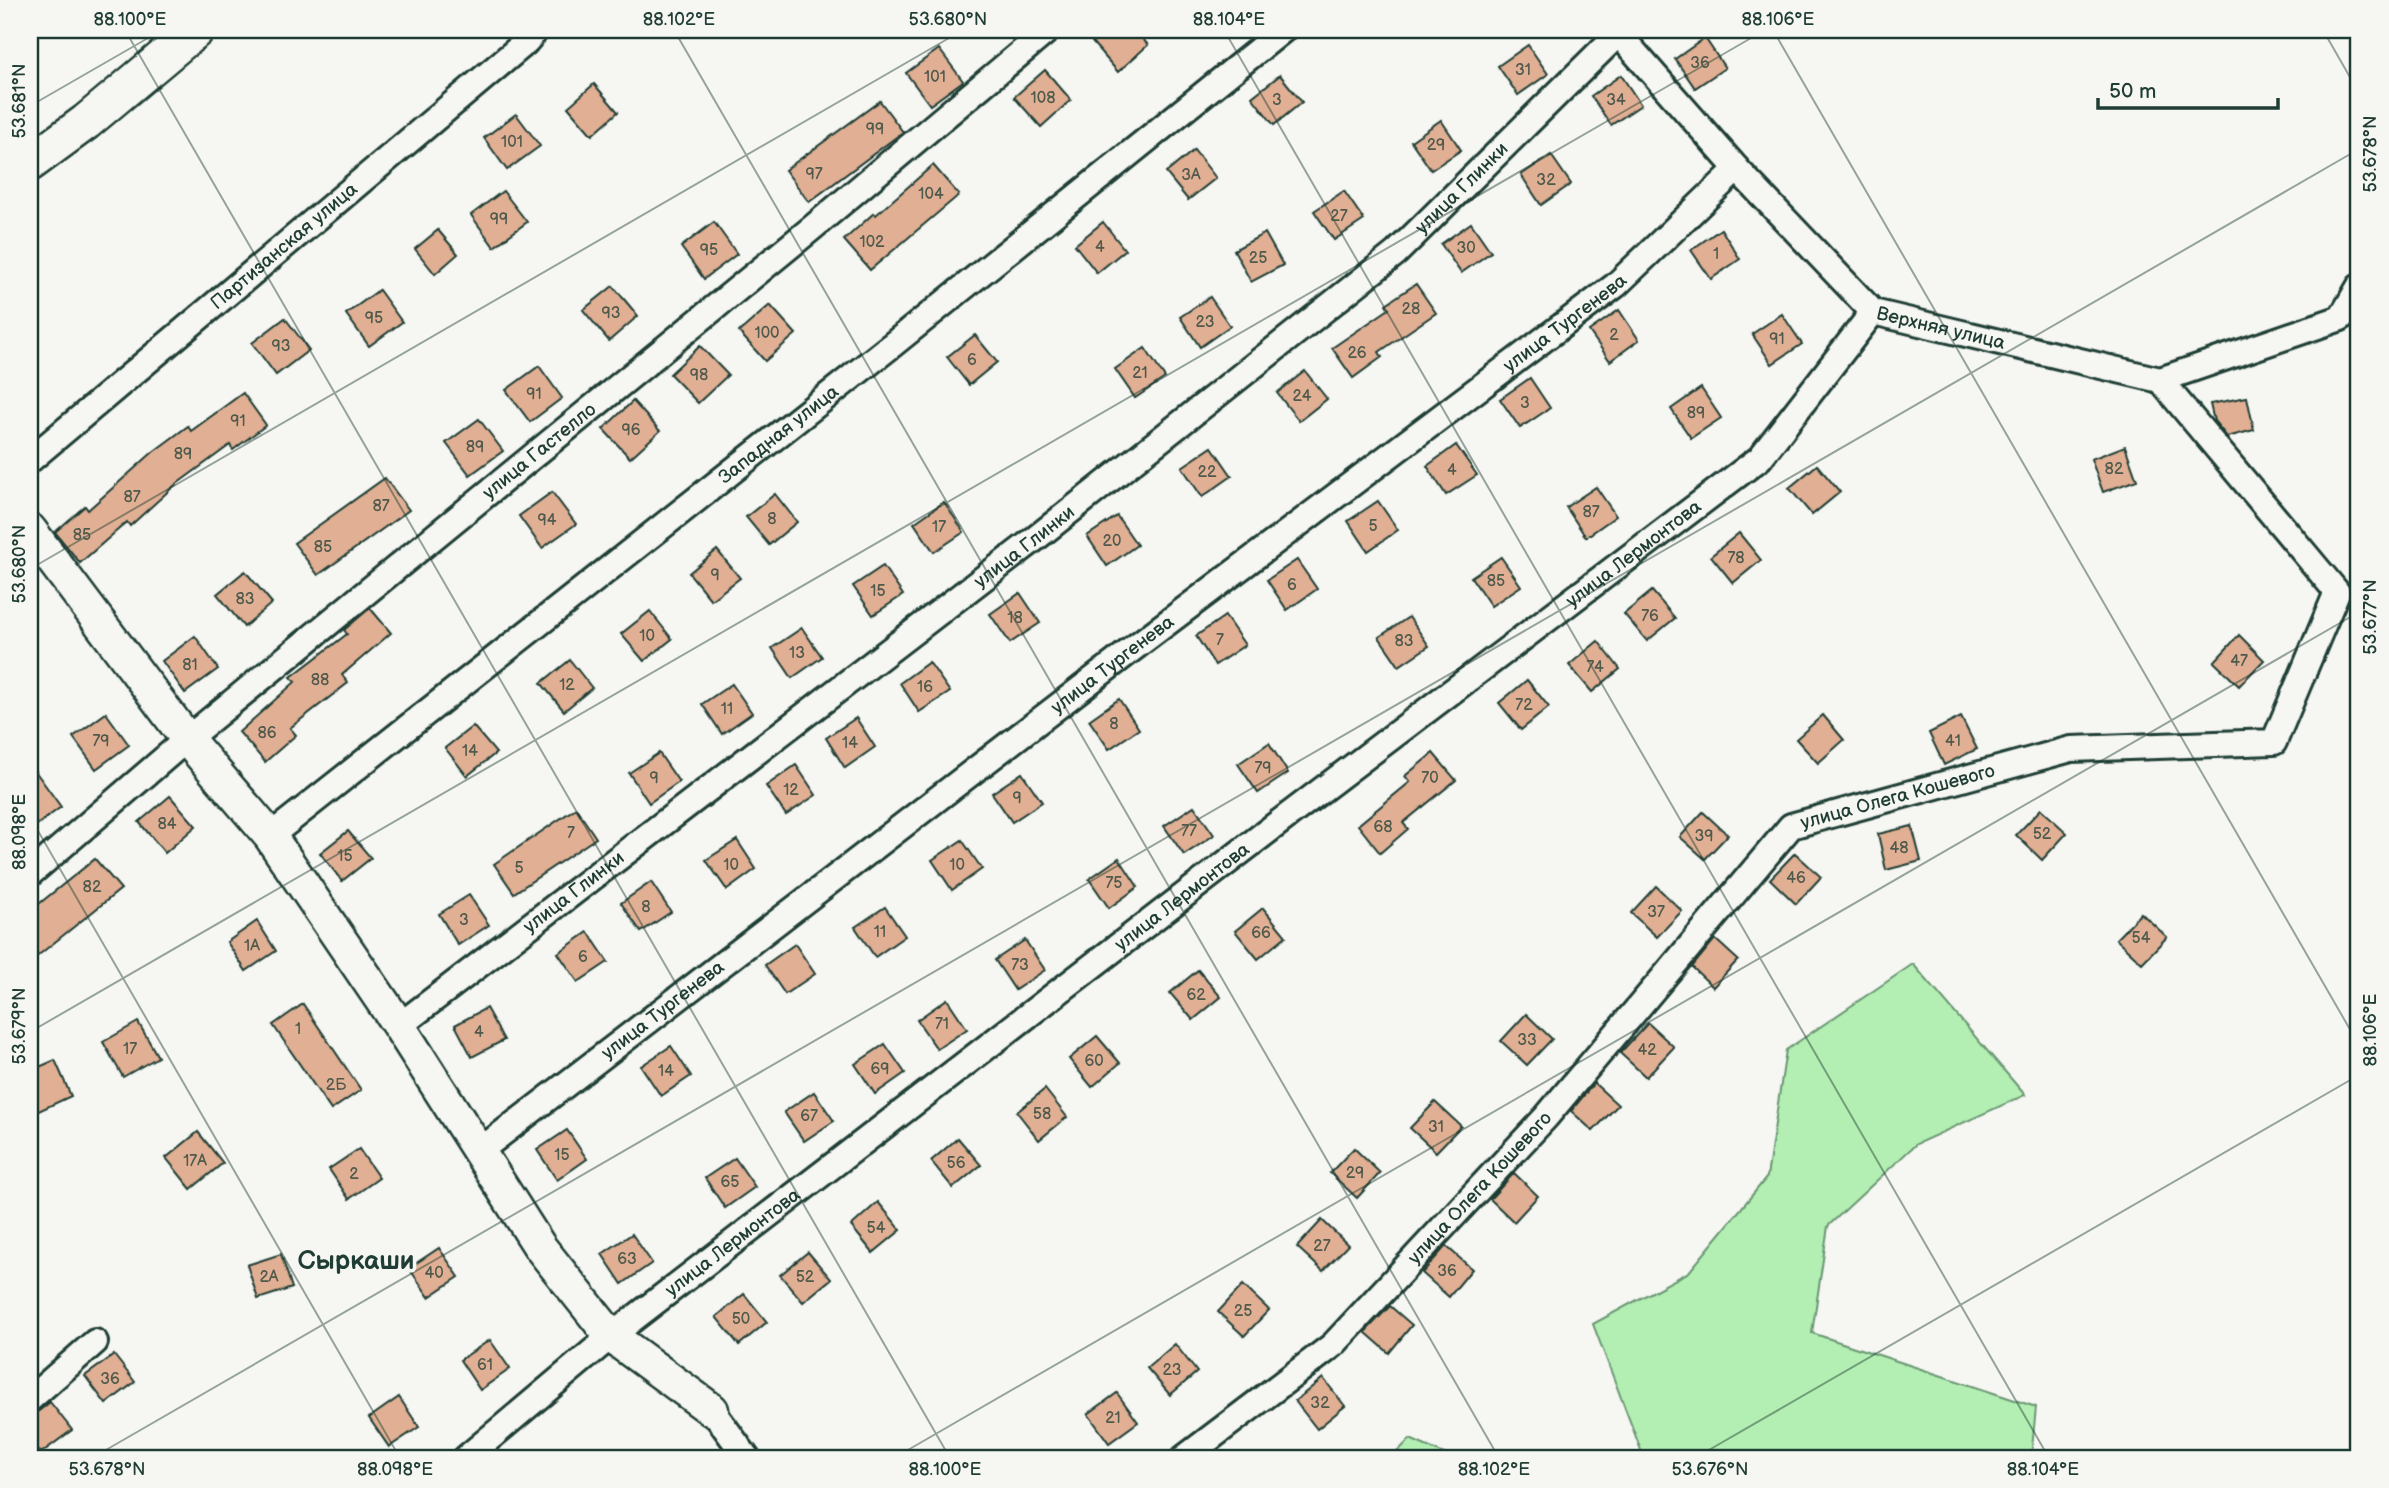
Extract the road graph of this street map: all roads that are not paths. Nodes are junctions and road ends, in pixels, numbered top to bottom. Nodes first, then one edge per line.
1 (196, 30) edge
2 (536, 30) edge
3 (1048, 30) edge
4 (1283, 30) edge
5 (1617, 32) edge
6 (86, 122) junction
7 (30, 134) edge
8 (30, 163) edge
9 (1737, 169) junction
10 (2359, 286) edge
11 (1873, 312) junction
12 (2160, 380) junction
13 (30, 460) edge
14 (30, 530) edge
15 (187, 739) junction
16 (270, 836) junction
17 (30, 874) edge
18 (399, 1026) junction
19 (478, 1153) junction
20 (611, 1336) junction
21 (95, 1342) dead end
22 (30, 1399) edge
23 (712, 1410) joint
24 (466, 1458) edge
25 (747, 1458) edge
26 (1184, 1458) edge

1 - 6 main road
2 - 13 street, Партизанская улица
3 - 15 street, улица Гастелло
4 - 16 street, Западная улица
5 - 9 street, Верхняя улица
5 - 18 street, улица Глинки
6 - 7 main road
6 - 8 main road
9 - 11 street, Верхняя улица
9 - 19 street, улица Тургенева
10 - 12 street
11 - 12 street, Верхняя улица
11 - 20 street, улица Лермонтова
12 - 26 street, улица Олега Кошевого
14 - 15 street
15 - 16 street
15 - 17 street, улица Гастелло
16 - 18 street
18 - 19 street
19 - 20 street
20 - 23 street
20 - 24 street, улица Лермонтова
21 - 22 street
23 - 25 street

